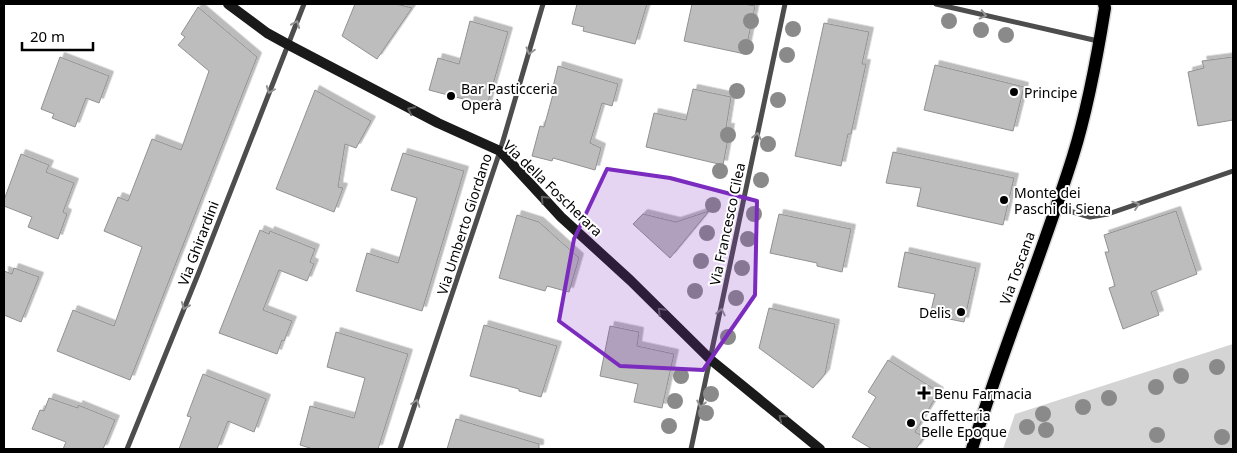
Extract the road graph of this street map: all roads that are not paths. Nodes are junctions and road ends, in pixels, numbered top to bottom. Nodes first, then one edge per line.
1 (228, 4) edge
2 (304, 4) edge
3 (543, 4) edge
4 (785, 4) edge
5 (936, 4) edge
6 (1106, 5) edge
7 (1100, 41) junction
8 (288, 44) junction
9 (500, 151) junction
10 (1233, 171) edge
11 (1056, 207) junction
12 (710, 360) junction
13 (127, 449) edge
14 (400, 449) edge
15 (691, 449) edge
16 (820, 449) edge
17 (972, 449) edge

1 - 8 street, Via della Foscherara
8 -> 2 street, Via Ghirardini
3 -> 9 street, Via Umberto Giordano
12 -> 4 street, Via Francesco Cilea
5 -> 7 street
6 - 7 main road, Via Toscana
7 - 11 main road, Via Toscana
9 -> 8 street, Via della Foscherara
8 -> 13 street, Via Ghirardini
12 -> 9 street, Via della Foscherara
14 -> 9 street, Via Umberto Giordano
11 -> 10 street
11 - 17 main road, Via Toscana
12 -> 15 street, Via Francesco Cilea
16 -> 12 street, Via della Foscherara

